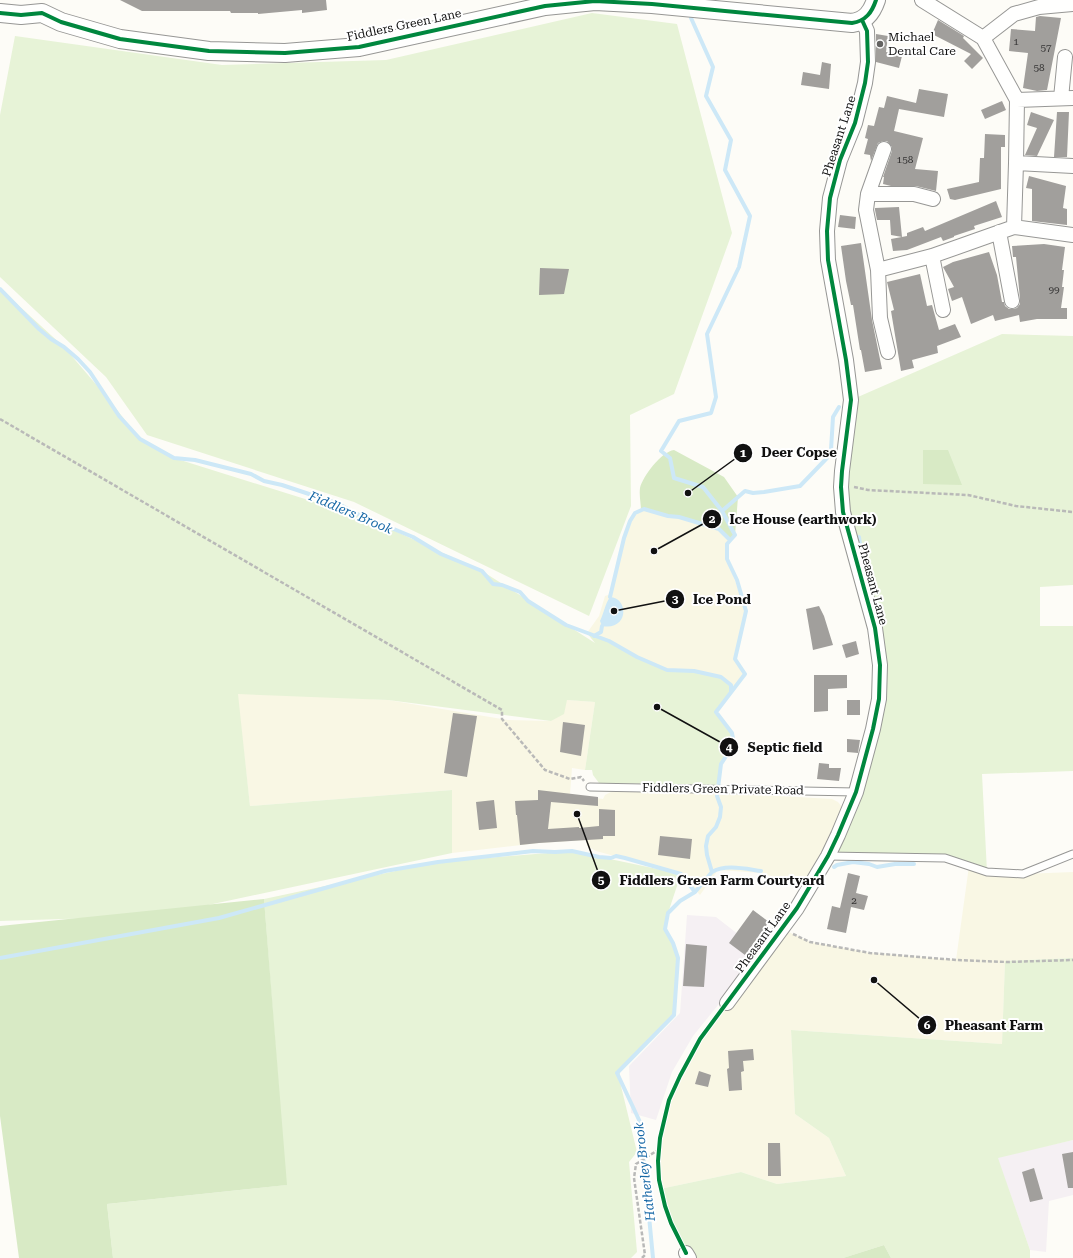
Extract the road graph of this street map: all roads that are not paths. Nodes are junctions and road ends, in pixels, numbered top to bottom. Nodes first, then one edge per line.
1 (876, 0) edge
2 (922, 0) edge
3 (1073, 4) edge
4 (724, 5) edge
5 (44, 7) edge
6 (0, 13) edge
7 (862, 20) junction
8 (983, 38) junction
9 (1065, 57) dead end
10 (1067, 98) edge
11 (1016, 100) junction
12 (884, 149) dead end
13 (1016, 163) junction
14 (1073, 166) edge
15 (868, 194) junction
16 (933, 199) dead end
17 (1014, 227) junction
18 (999, 232) junction
19 (1073, 235) edge
20 (932, 256) junction
21 (878, 270) junction
22 (1012, 301) dead end
23 (942, 310) dead end
24 (888, 352) dead end
25 (590, 787) road end
26 (856, 792) junction
27 (1073, 854) edge
28 (828, 856) junction
29 (727, 1003) dead end

1 - 7 street
2 - 8 street
3 - 8 street
4 - 5 street, Fiddlers Green Lane
4 - 7 street, Fiddlers Green Lane
5 - 6 street, Fiddlers Green Lane
7 - 26 street, Pheasant Lane
8 - 11 street
9 - 10 street
10 - 11 street
11 - 13 street
12 - 15 street
13 - 14 street
13 - 17 street
15 - 16 street
15 - 21 street
17 - 18 street
17 - 19 street
18 - 20 street
18 - 22 street
20 - 21 street
20 - 23 street
21 - 24 street
25 - 26 lane, Fiddlers Green Private Road
26 - 28 street, Pheasant Lane
27 - 28 lane
28 - 29 street, Pheasant Lane

